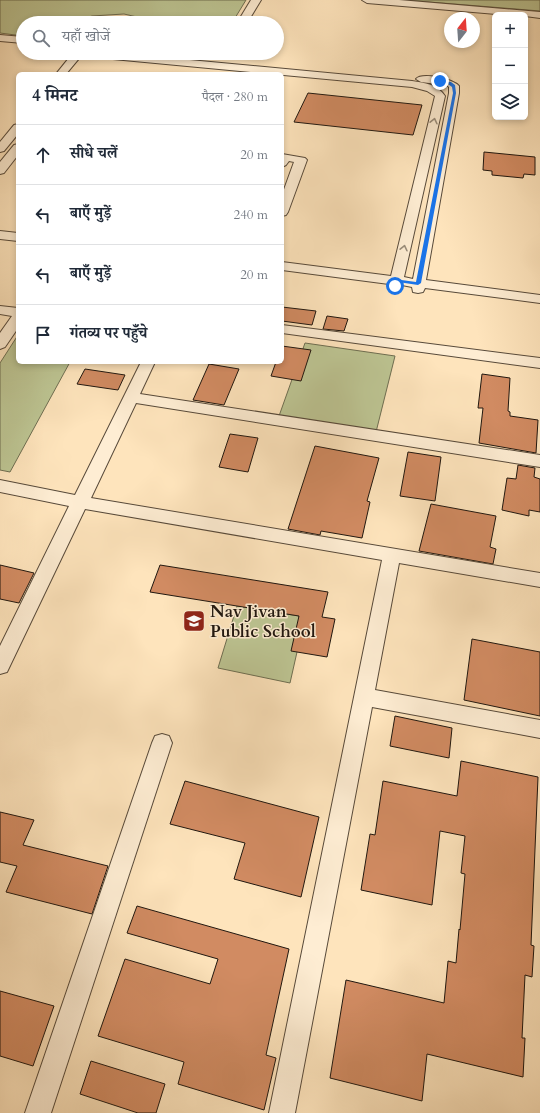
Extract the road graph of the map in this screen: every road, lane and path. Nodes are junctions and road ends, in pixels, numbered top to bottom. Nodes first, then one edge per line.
1 (256, 0) edge
2 (367, 0) edge
3 (540, 15) edge
4 (246, 16) edge
5 (0, 38) edge
6 (16, 39) edge
7 (0, 44) edge
8 (16, 46) edge
9 (72, 60) edge
10 (224, 60) edge
11 (253, 60) edge
12 (233, 62) junction
13 (264, 64) junction
14 (63, 72) edge
15 (16, 129) edge
16 (0, 148) edge
17 (16, 150) edge
18 (284, 159) edge
19 (0, 170) edge
20 (284, 207) edge
21 (0, 229) edge
22 (16, 232) edge
23 (0, 234) edge
24 (16, 237) edge
25 (284, 266) edge
26 (284, 271) edge
27 (396, 283) junction
28 (418, 286) junction
29 (540, 299) edge
30 (540, 304) edge
31 (0, 310) edge
32 (16, 312) edge
33 (16, 320) edge
34 (284, 329) edge
35 (0, 344) edge
36 (540, 363) edge
37 (147, 364) edge
38 (130, 397) junction
39 (540, 461) edge
40 (0, 486) edge
41 (80, 502) junction
42 (392, 554) junction
43 (540, 580) edge
44 (0, 666) edge
45 (364, 696) junction
46 (540, 729) edge
47 (162, 742) dead end
48 (38, 1113) edge
49 (282, 1113) edge

1 - 4 street
2 - 3 street
5 - 6 street
7 - 8 street
9 - 14 street
10 - 12 street
11 - 13 street
12 - 13 street
27 -> 12 street
13 - 28 street
15 - 16 street
17 - 19 street
18 - 20 street
21 - 22 street
23 - 24 street
25 - 27 street
26 - 27 street
27 - 28 street
28 - 29 street
28 - 30 street
31 - 32 street
33 - 35 street
34 - 36 street
37 - 38 street
38 - 39 street
38 - 41 street
40 - 41 street
41 - 42 street
41 - 44 street
42 - 43 street
42 - 45 street
45 - 46 street
45 - 49 street
47 - 48 street

